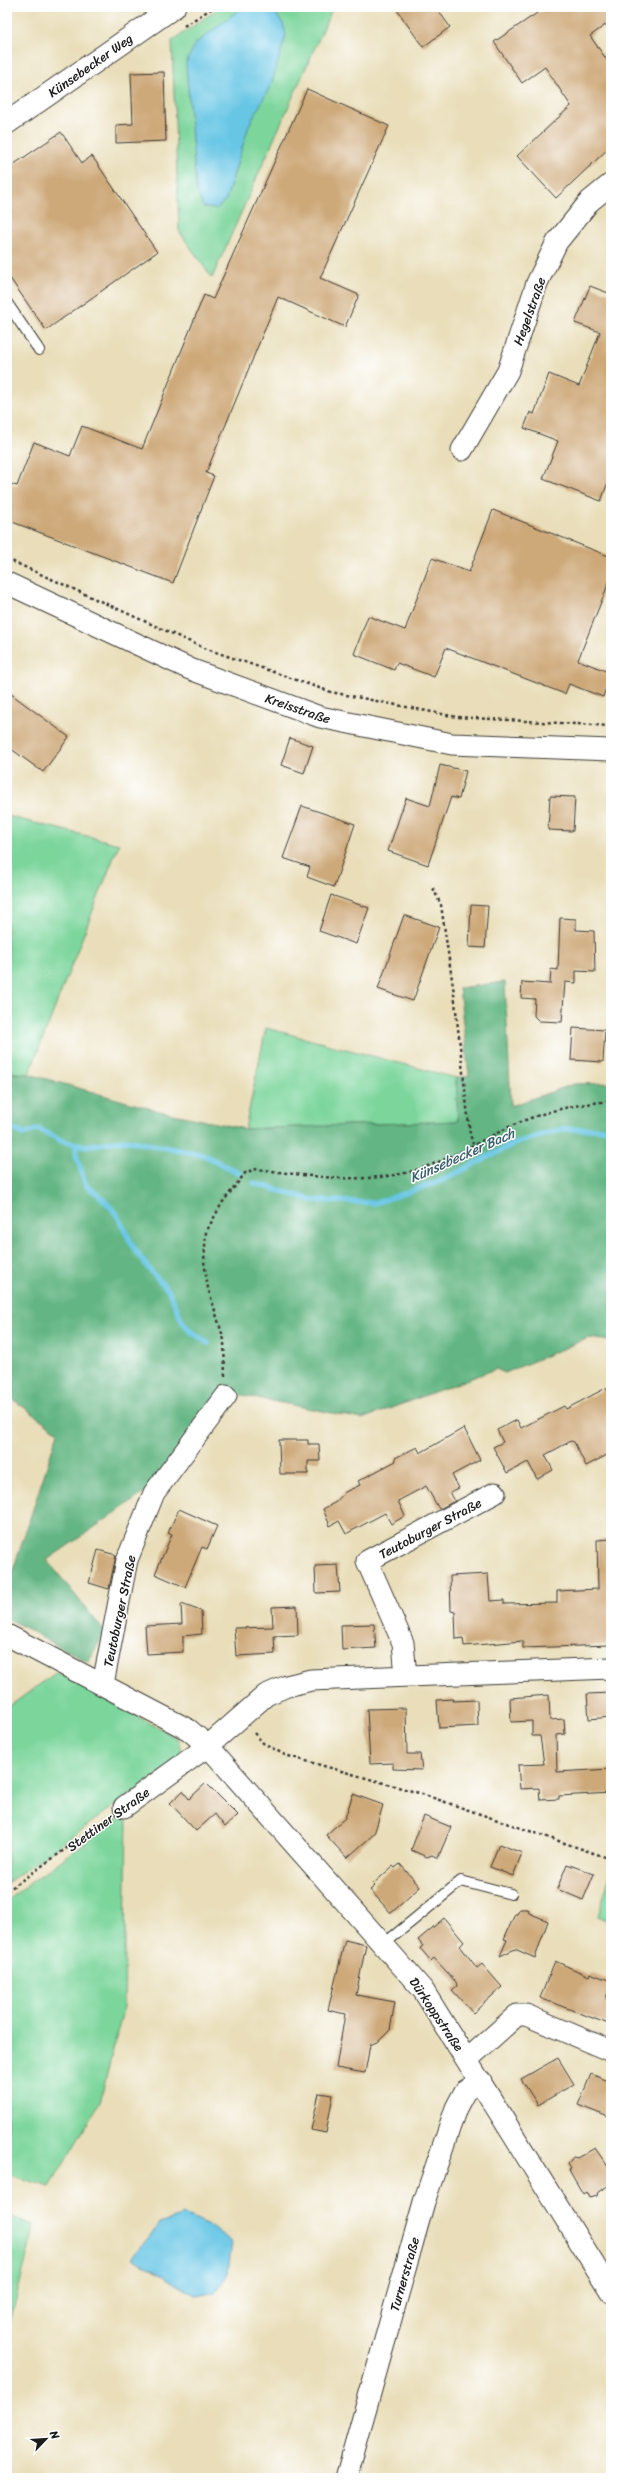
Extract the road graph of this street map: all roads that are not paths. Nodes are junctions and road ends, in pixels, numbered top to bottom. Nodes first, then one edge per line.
1 (174, 7) edge
2 (7, 123) edge
3 (611, 184) edge
4 (7, 303) edge
5 (38, 350) dead end
6 (462, 450) dead end
7 (7, 582) edge
8 (611, 750) edge
9 (226, 1396) road end
10 (496, 1493) dead end
11 (7, 1635) edge
12 (611, 1668) edge
13 (406, 1676) junction
14 (103, 1684) junction
15 (208, 1746) junction
16 (124, 1807) road end
17 (511, 1894) dead end
18 (384, 1944) junction
19 (611, 2051) edge
20 (467, 2060) junction
21 (481, 2081) junction
22 (611, 2292) edge
23 (346, 2478) edge

1 - 2 street, Künsebecker Weg
3 - 6 street, Hegelstraße
4 - 5 lane
7 - 8 street, Kreisstraße
9 - 14 street, Teutoburger Straße
10 - 13 street, Teutoburger Straße
11 - 14 street, Teutoburger Straße
12 - 13 street
13 - 15 street
14 - 15 street, Teutoburger Straße
15 - 16 street, Stettiner Straße
15 - 18 street, Dürkoppstraße
17 - 18 lane
18 - 20 street, Dürkoppstraße
19 - 20 street
20 - 21 street, Dürkoppstraße
21 - 22 street, Dürkoppstraße
21 - 23 street, Turnerstraße

